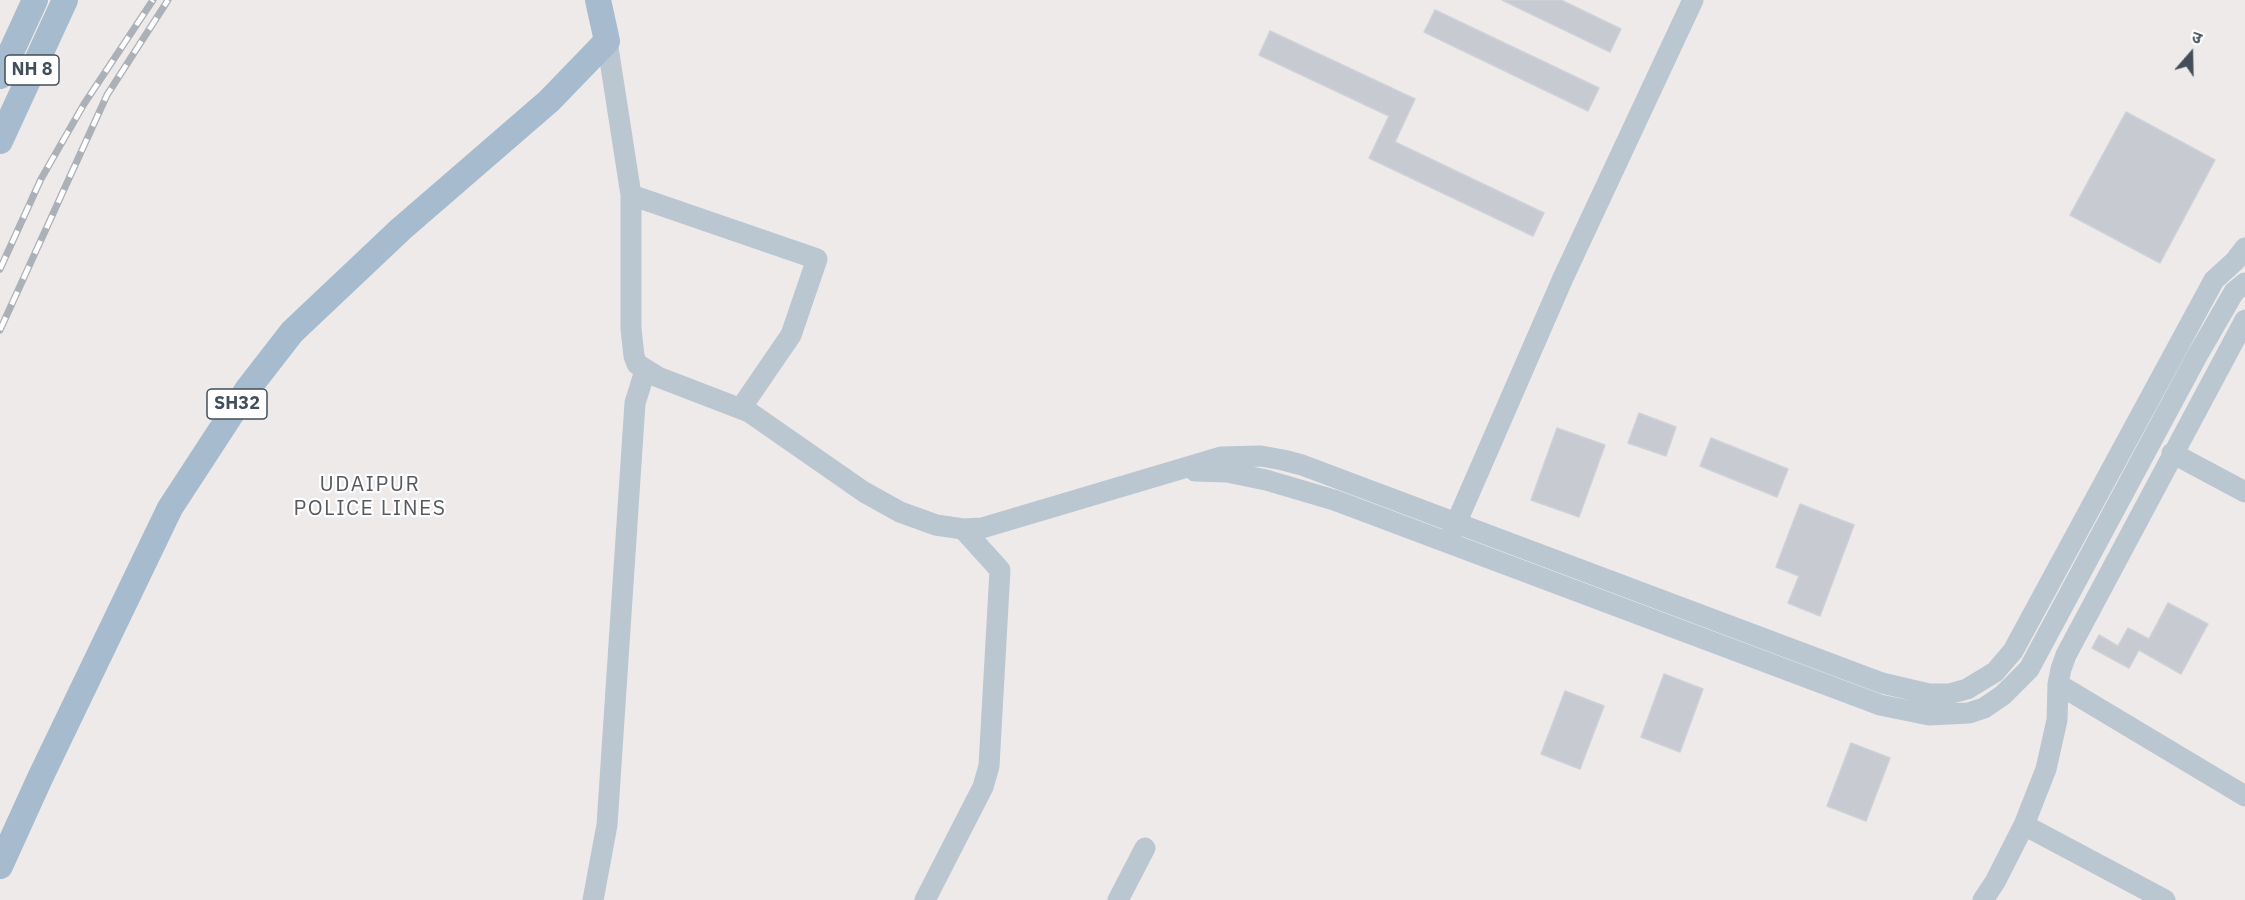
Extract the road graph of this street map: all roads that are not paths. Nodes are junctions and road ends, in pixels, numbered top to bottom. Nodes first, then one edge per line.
1 (35, 0) edge
2 (64, 0) edge
3 (598, 0) edge
4 (1693, 0) edge
5 (608, 41) junction
6 (0, 76) edge
7 (0, 141) edge
8 (631, 195) junction
9 (2242, 259) edge
10 (2214, 280) junction
11 (2241, 291) edge
12 (2245, 320) edge
13 (645, 371) junction
14 (741, 408) junction
15 (2172, 453) junction
16 (1174, 472) junction
17 (2245, 492) edge
18 (1457, 523) junction
19 (963, 529) junction
20 (1448, 543) junction
21 (2058, 684) junction
22 (2245, 796) edge
23 (2024, 825) junction
24 (1145, 848) dead end
25 (0, 866) edge
26 (593, 900) edge
27 (925, 900) edge
28 (1118, 900) edge
29 (1983, 900) edge
30 (2165, 900) edge

1 - 6 main road, NH 8
2 - 7 main road, NH 8
3 - 5 main road
4 - 18 street
5 - 8 street
5 - 25 main road, SH32
8 - 13 street
8 - 14 street
9 - 10 street
10 - 11 street
10 - 18 street
11 - 20 street
12 - 15 street
13 - 14 street
13 - 26 street
14 - 19 street
15 - 17 street
15 - 21 street
16 - 18 street
16 - 19 street
16 - 20 street
18 - 20 street
19 - 27 street
21 - 22 street
21 - 23 street
23 - 29 street
23 - 30 street
24 - 28 street

